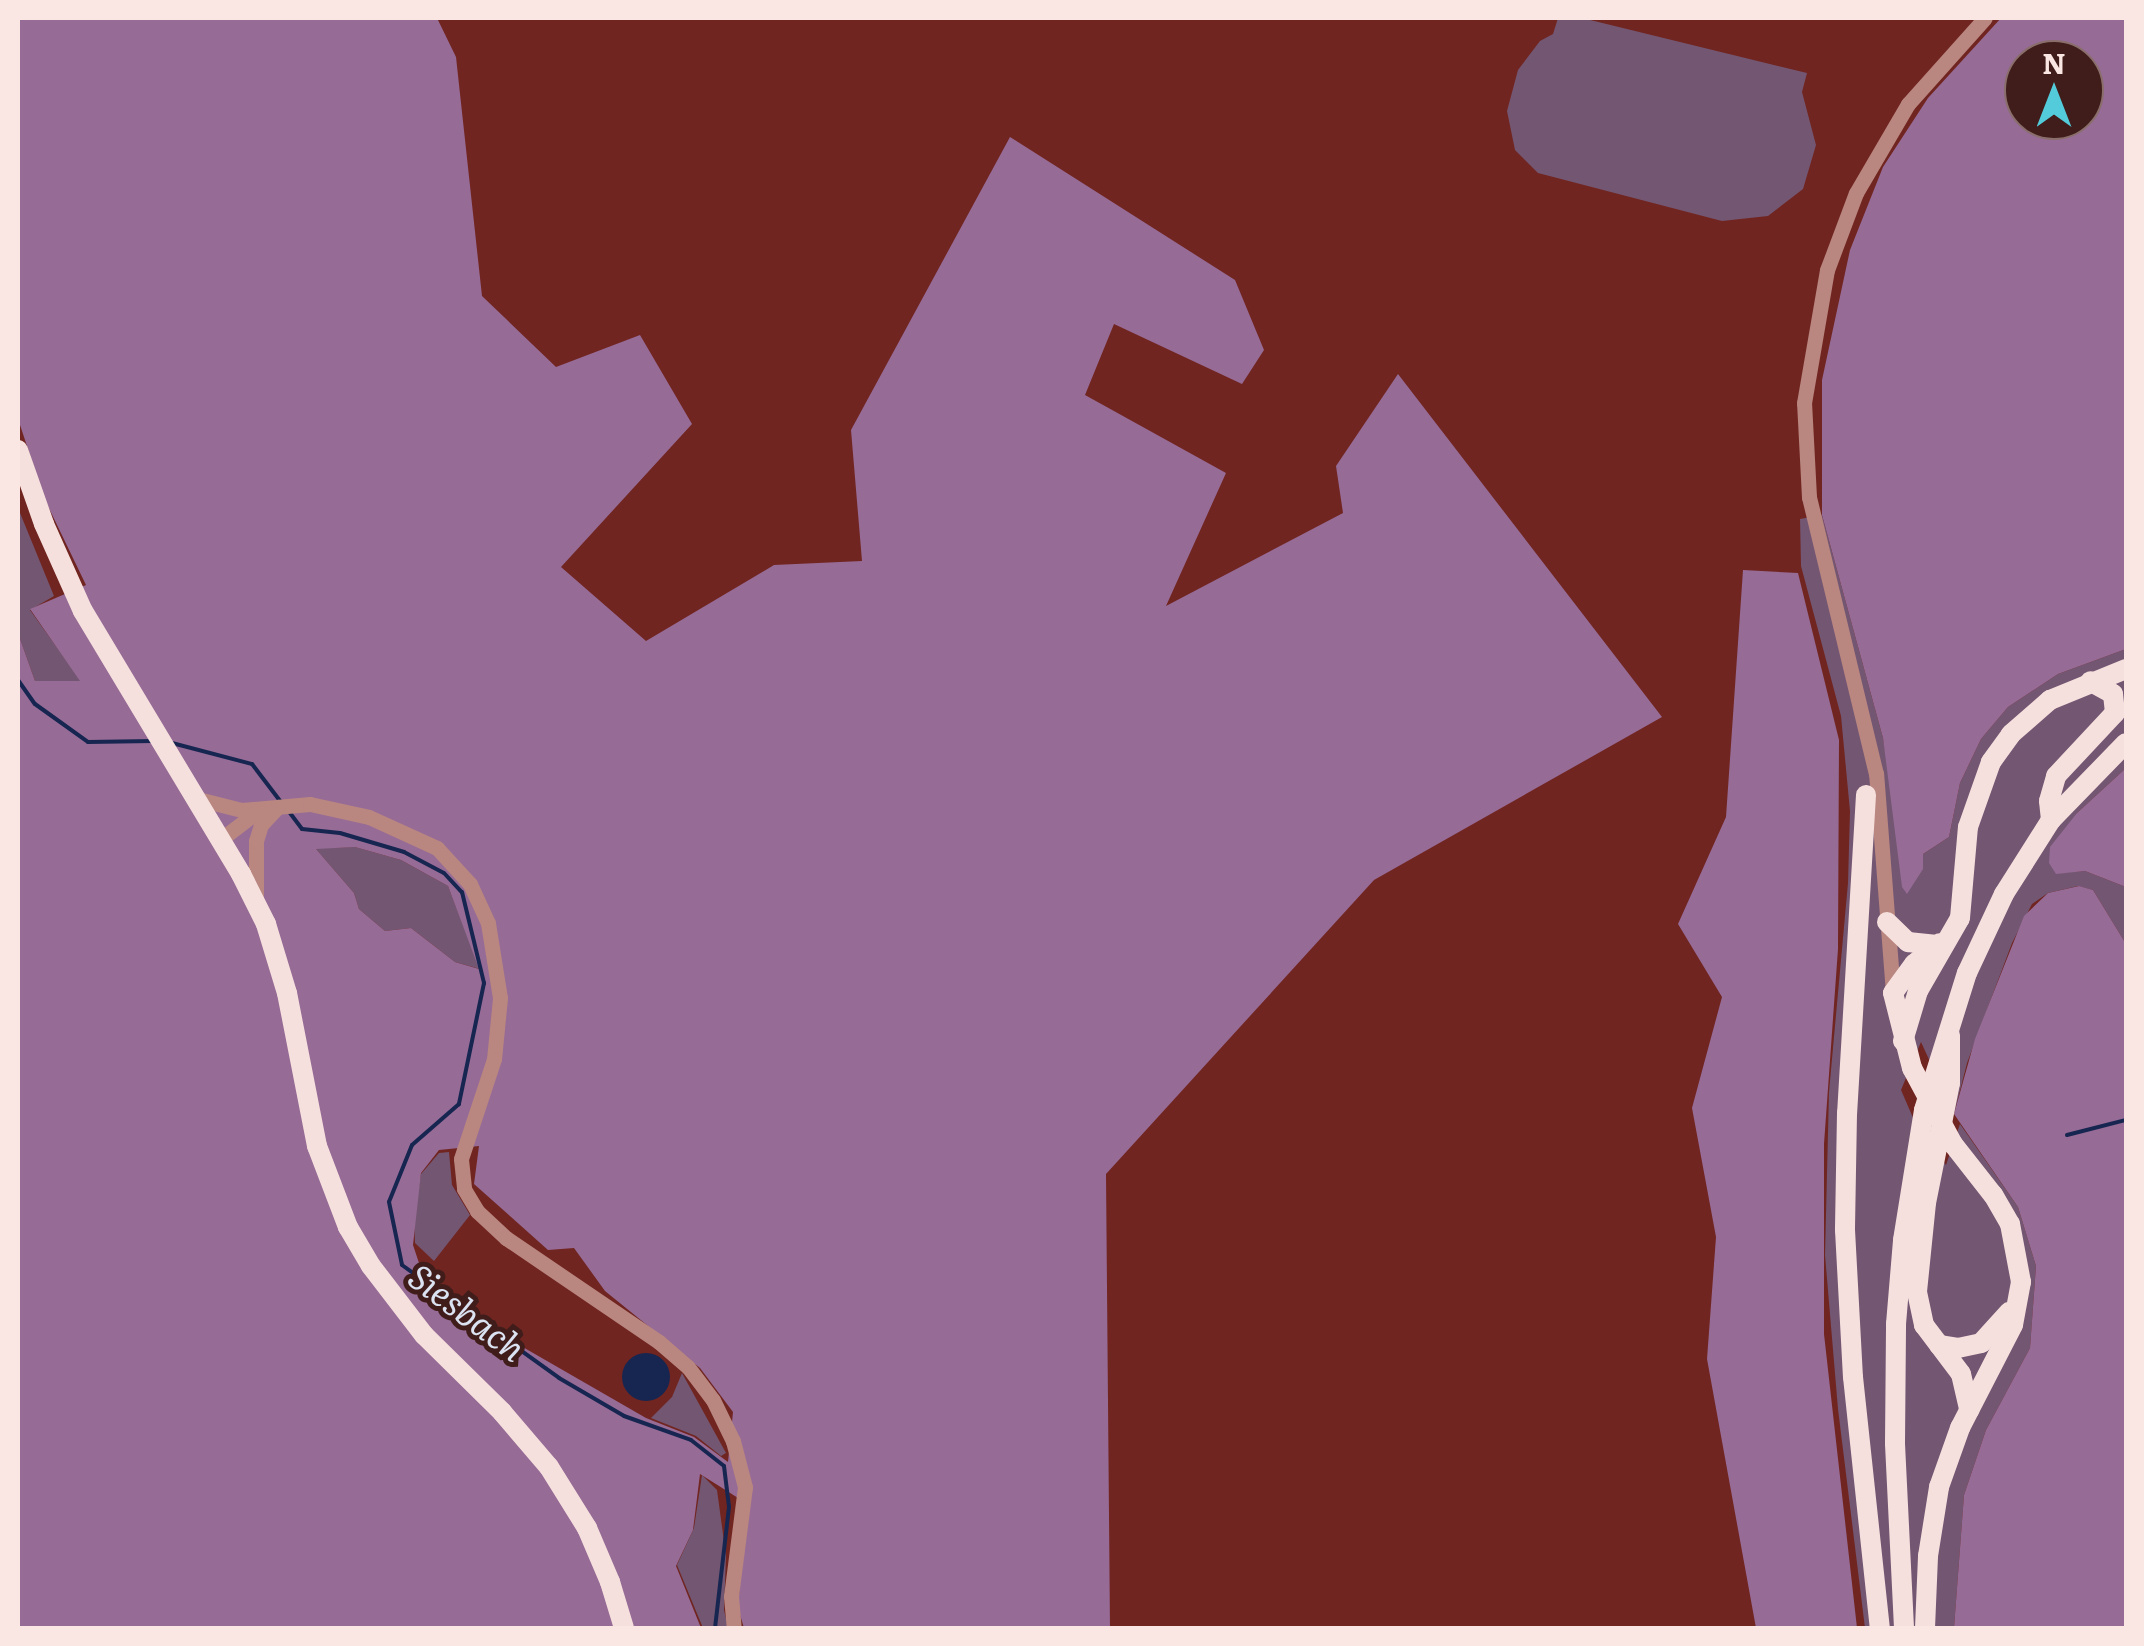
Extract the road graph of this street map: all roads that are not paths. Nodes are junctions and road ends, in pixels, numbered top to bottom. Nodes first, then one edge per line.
1 (1985, 18) edge
2 (18, 450) edge
3 (2126, 669) edge
4 (2090, 681) junction
5 (1867, 732) junction
6 (2126, 742) edge
7 (1866, 795) joint
8 (194, 798) junction
9 (278, 807) junction
10 (259, 810) junction
11 (2051, 820) junction
12 (259, 830) junction
13 (220, 840) junction
14 (256, 901) junction
15 (1887, 922) junction
16 (1943, 941) junction
17 (1894, 993) junction
18 (1948, 1023) junction
19 (1903, 1042) junction
20 (2019, 1298) junction
21 (1939, 1345) junction
22 (1970, 1410) junction
23 (624, 1628) edge
24 (734, 1628) edge
25 (1880, 1628) edge
26 (1902, 1628) edge
27 (1926, 1628) edge

1 - 5 street
2 - 8 main road
3 - 4 main road
4 - 11 main road
4 - 16 main road
5 - 7 street
5 - 15 street
6 - 11 main road
7 - 25 main road
8 - 10 street
8 - 13 main road
9 - 10 street
9 - 12 street
9 - 24 street
10 - 13 street
11 - 18 main road
12 - 13 street
12 - 14 street
13 - 14 main road
14 - 23 main road
15 - 16 main road
15 - 17 street
16 - 17 main road
16 - 19 main road
17 - 19 main road
18 - 21 main road
18 - 26 main road
19 - 20 main road, bridge
20 - 21 main road
20 - 22 main road
21 - 22 main road
22 - 27 main road

